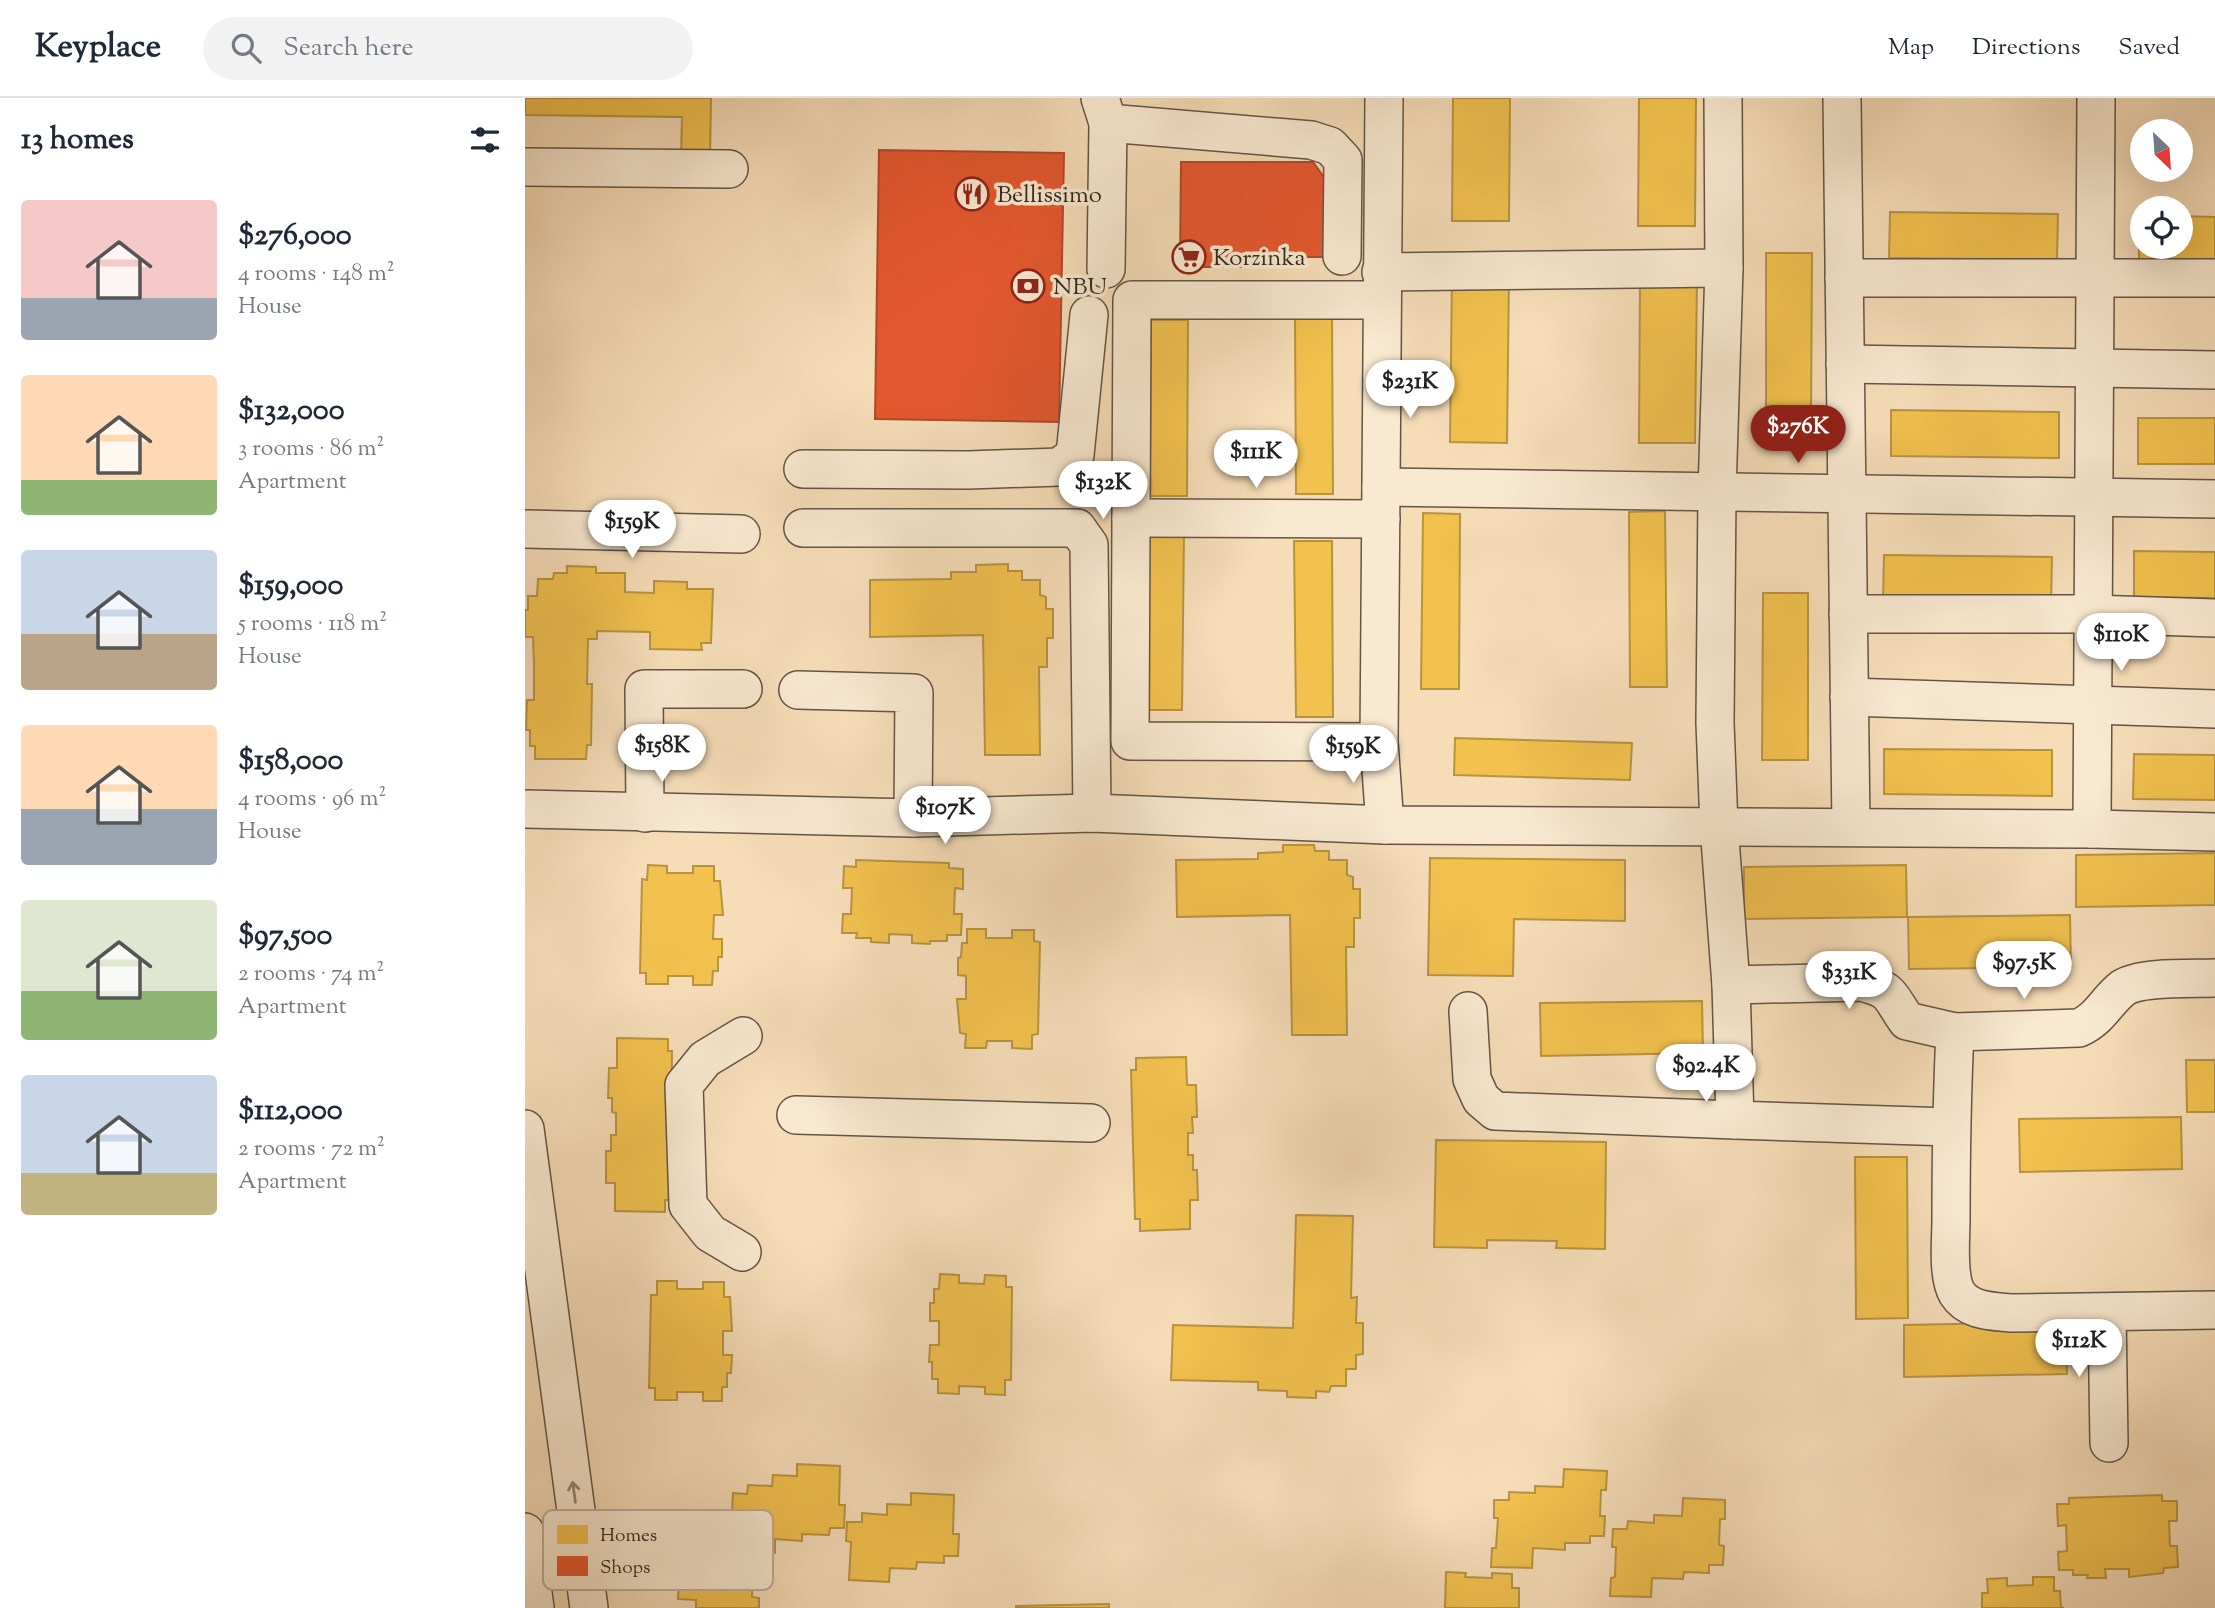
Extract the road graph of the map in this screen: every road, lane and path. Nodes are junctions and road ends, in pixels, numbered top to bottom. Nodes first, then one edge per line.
1 (1384, 98) edge
2 (1723, 98) edge
3 (1842, 98) edge
4 (2096, 98) edge
5 (1104, 111) edge
6 (525, 167) edge
7 (729, 169) dead end
8 (1342, 256) dead end
9 (1724, 268) junction
10 (1106, 269) dead end
11 (1844, 278) junction
12 (2094, 278) junction
13 (2215, 278) edge
14 (1381, 286) junction
15 (1089, 315) dead end
16 (1845, 364) junction
17 (2093, 368) junction
18 (2215, 370) edge
19 (803, 469) dead end
20 (968, 470) junction
21 (1717, 492) junction
22 (1847, 494) junction
23 (2092, 498) junction
24 (2215, 499) edge
25 (1381, 503) junction
26 (1131, 518) junction
27 (803, 528) dead end
28 (967, 528) junction
29 (525, 529) edge
30 (741, 534) dead end
31 (1849, 614) junction
32 (2092, 614) junction
33 (2215, 618) edge
34 (743, 689) dead end
35 (798, 690) dead end
36 (1849, 698) junction
37 (2092, 705) junction
38 (2215, 709) edge
39 (1379, 742) junction
40 (525, 809) edge
41 (645, 813) junction
42 (1092, 813) junction
43 (913, 818) junction
44 (1385, 825) junction
45 (1719, 825) junction
46 (1851, 827) junction
47 (2092, 829) junction
48 (2215, 832) edge
49 (2215, 978) edge
50 (1731, 985) junction
51 (1468, 1011) dead end
52 (1955, 1032) junction
53 (743, 1036) dead end
54 (796, 1115) dead end
55 (1735, 1120) junction
56 (1091, 1123) dead end
57 (1950, 1127) junction
58 (525, 1129) edge
59 (742, 1252) dead end
60 (2215, 1310) edge
61 (2107, 1313) junction
62 (2109, 1443) dead end
63 (576, 1510) edge
64 (525, 1532) edge
65 (587, 1590) edge
66 (535, 1608) edge
67 (589, 1608) edge

1 - 14 street
2 - 9 street
3 - 11 street
4 - 12 street
5 - 8 street
5 - 10 street
6 - 7 street
9 - 14 street
9 - 21 street
11 - 12 street
11 - 16 street
12 - 13 street
12 - 17 street
14 - 25 street
14 - 26 street
15 - 20 street
16 - 17 street
16 - 22 street
17 - 18 street
17 - 23 street
19 - 20 street
20 - 28 street
21 - 22 street
21 - 25 street
21 - 45 street
22 - 23 street
22 - 31 street
23 - 24 street
23 - 32 street
25 - 26 street
25 - 39 street
26 - 39 street
27 - 28 street
28 - 42 street
29 - 30 street
31 - 32 street
31 - 36 street
32 - 33 street
32 - 37 street
34 - 41 street
35 - 43 street
36 - 37 street
36 - 46 street
37 - 38 street
37 - 47 street
39 - 44 street
40 - 41 street
41 - 43 street
42 - 43 street
42 - 44 street
44 - 45 street
45 - 46 street
45 - 50 street
46 - 47 street
47 - 48 street
49 - 52 street
50 - 52 street
50 - 55 street
51 - 55 street
52 - 57 street
53 - 59 street
54 - 56 street
55 - 57 street
57 - 61 street
63 -> 58 street
60 - 61 street
61 - 62 street
64 - 66 street
67 -> 65 street

